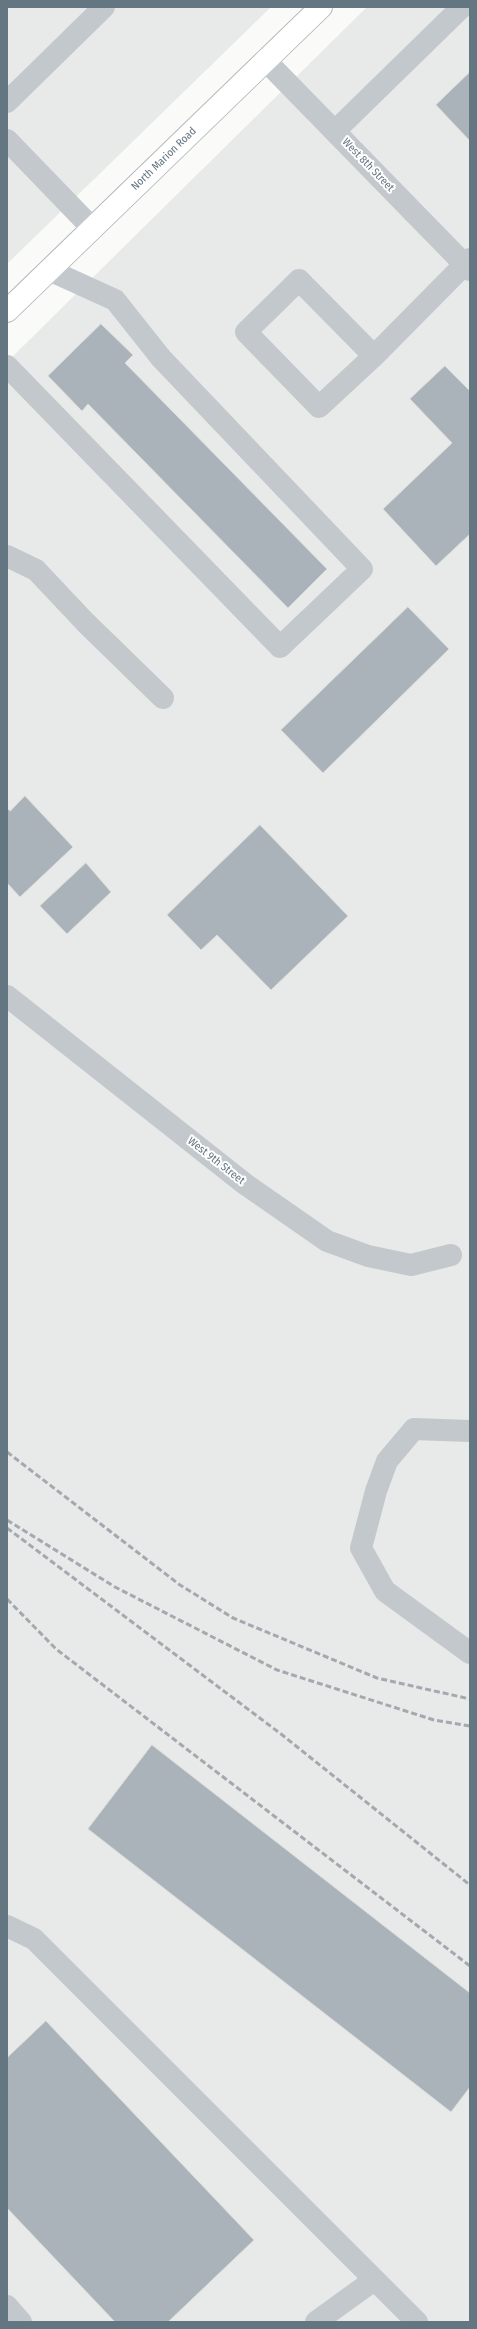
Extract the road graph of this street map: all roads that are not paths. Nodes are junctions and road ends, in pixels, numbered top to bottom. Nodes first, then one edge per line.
1 (104, 7) edge
2 (321, 7) edge
3 (462, 7) edge
4 (265, 60) junction
5 (7, 102) edge
6 (335, 131) junction
7 (7, 140) edge
8 (92, 228) junction
9 (468, 264) edge
10 (49, 270) junction
11 (7, 311) edge
12 (374, 356) junction
13 (7, 366) edge
14 (7, 556) edge
15 (164, 698) dead end
16 (7, 996) edge
17 (451, 1255) dead end
18 (470, 1431) edge
19 (470, 1653) edge
20 (7, 1926) edge
21 (374, 2280) junction
22 (7, 2306) edge
23 (22, 2322) edge
24 (316, 2322) edge
25 (417, 2322) edge

1 - 5 street
2 - 4 main road, North Marion Road
3 - 6 street
4 - 6 street, West 8th Street
4 - 8 main road, North Marion Road
6 - 9 street, West 8th Street
7 - 8 street
8 - 10 main road, North Marion Road
9 - 12 street
10 - 11 main road, North Marion Road
10 - 13 street
12 - 12 street
14 - 15 street
16 - 17 street, West 9th Street
18 - 19 street
20 - 21 street
21 - 24 street
21 - 25 street
22 - 23 street

